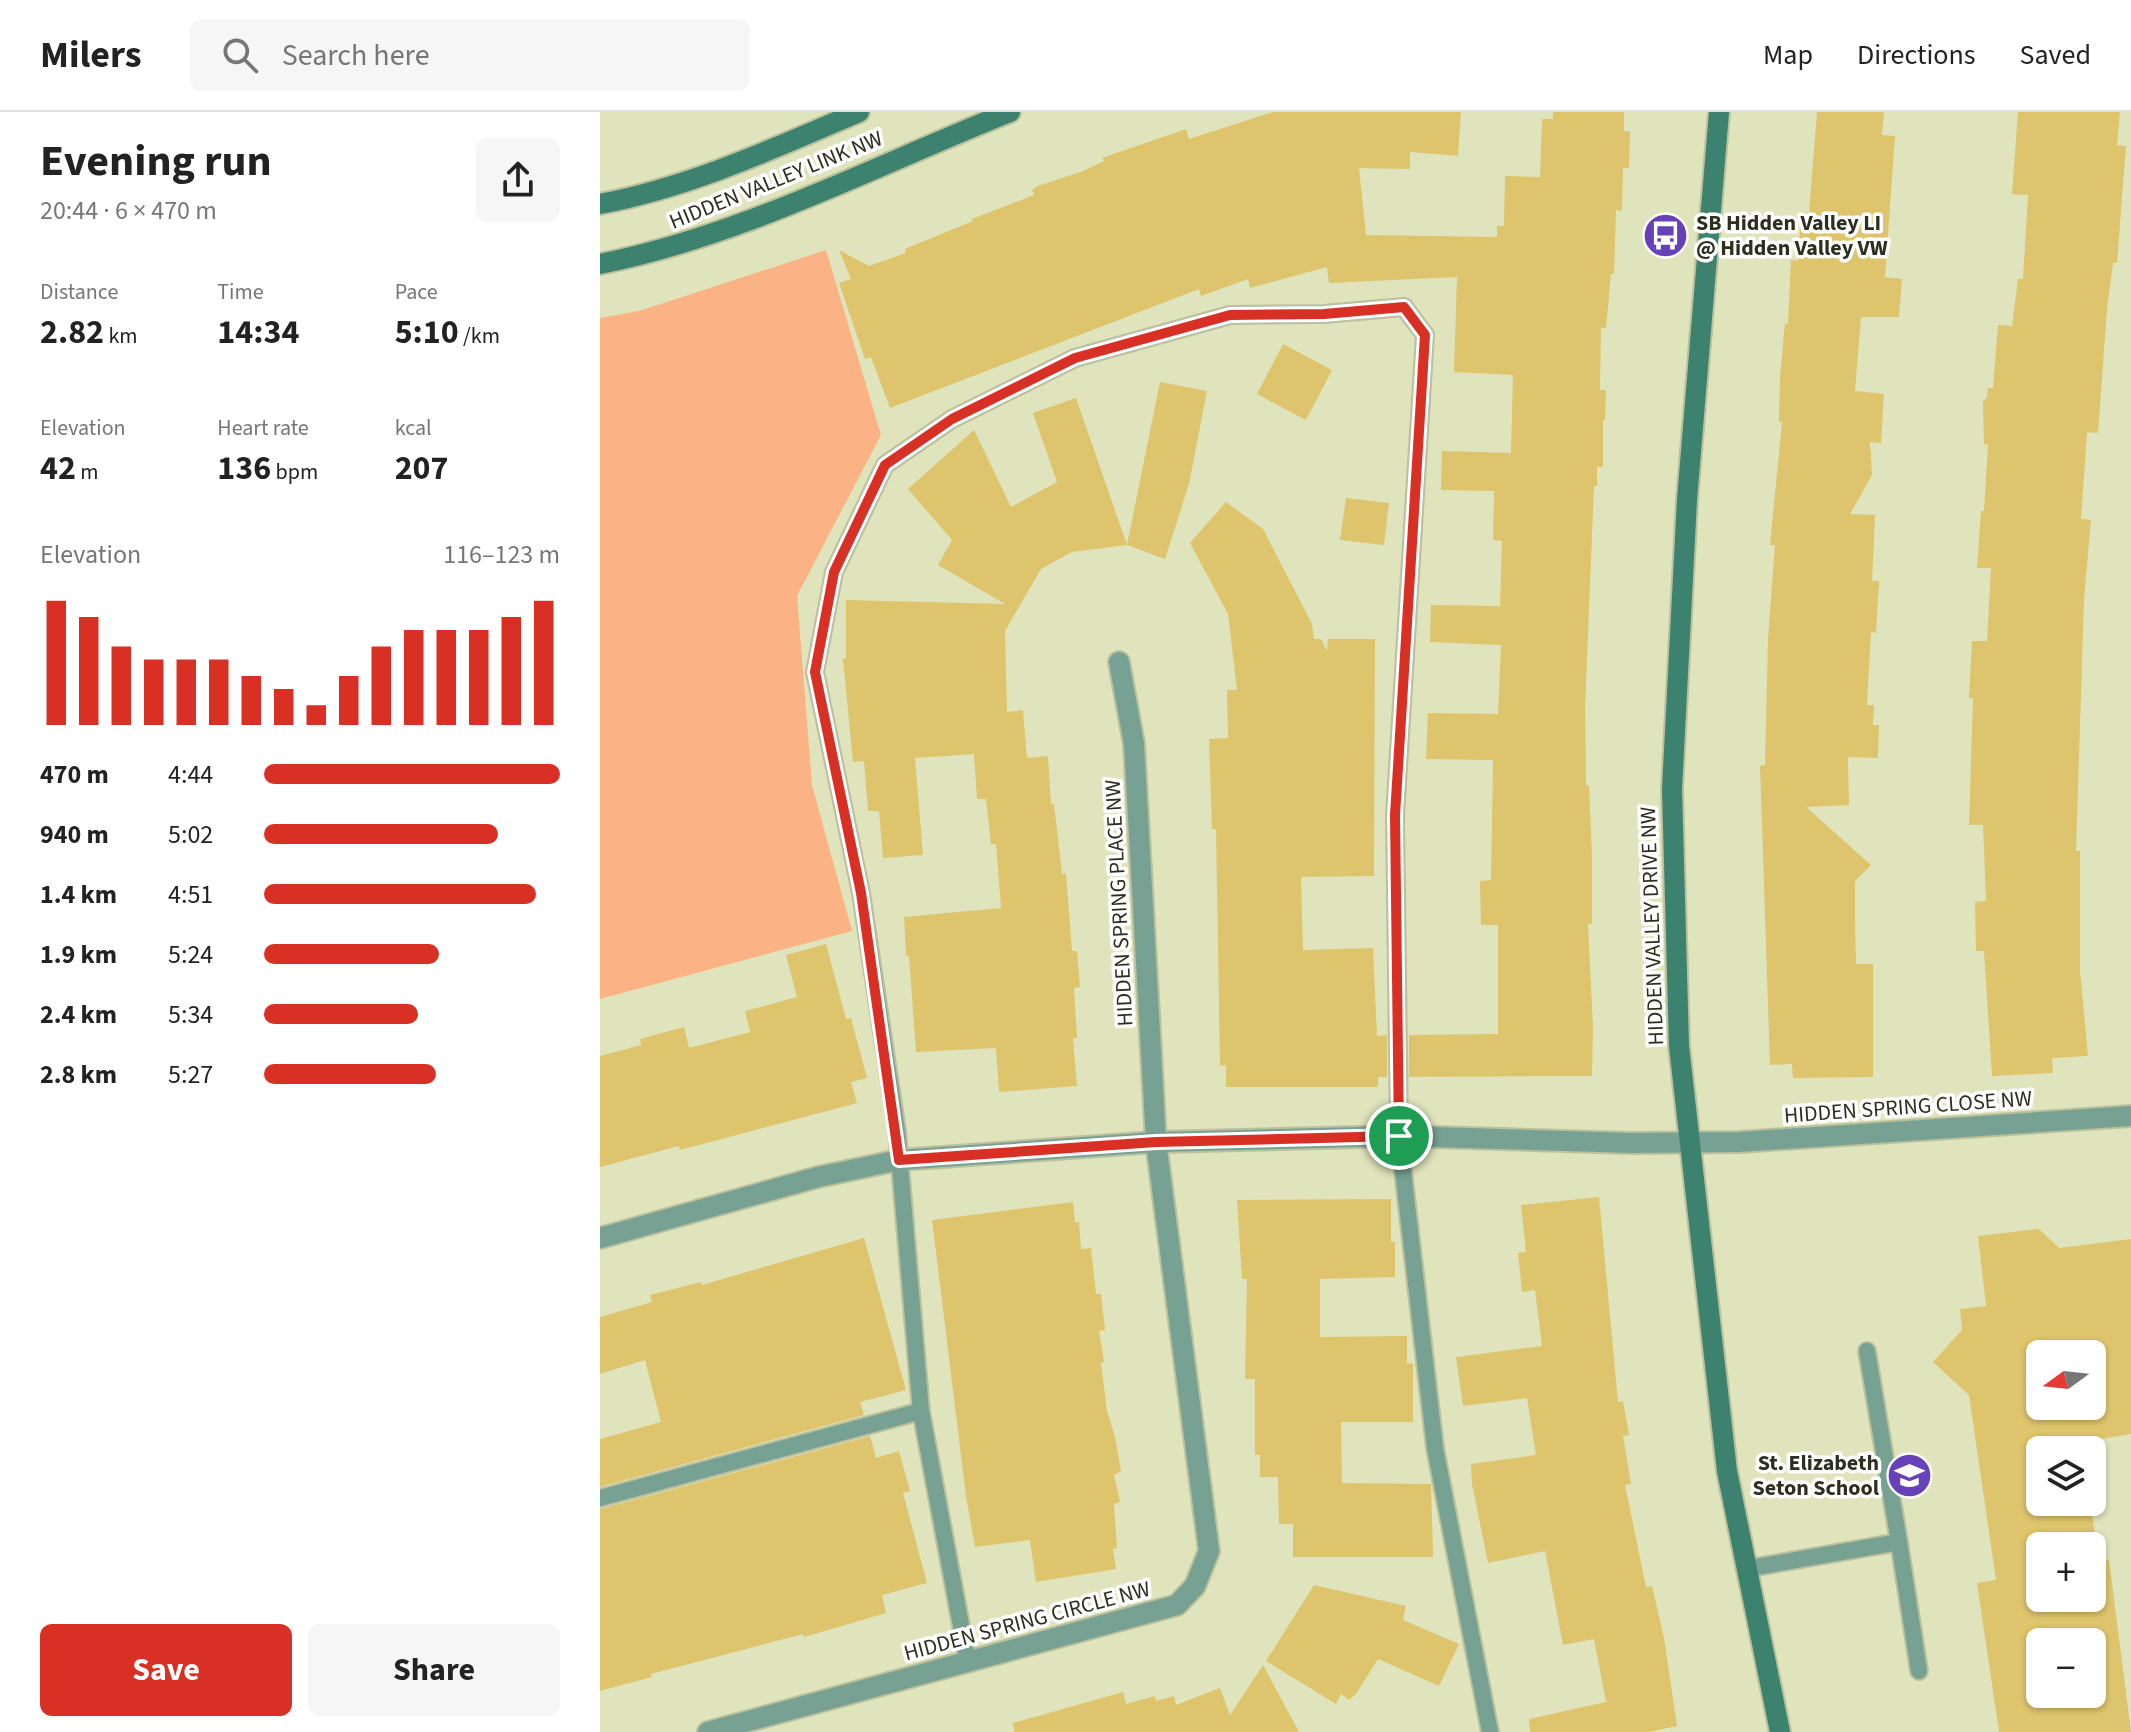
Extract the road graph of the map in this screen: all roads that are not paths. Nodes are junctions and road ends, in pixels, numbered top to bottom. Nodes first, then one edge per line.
1 (859, 112) edge
2 (1010, 112) edge
3 (1719, 112) edge
4 (600, 204) edge
5 (600, 264) edge
6 (1119, 662) dead end
7 (2131, 1116) edge
8 (1399, 1136) junction
9 (1156, 1142) junction
10 (1689, 1142) junction
11 (899, 1160) junction
12 (600, 1238) edge
13 (1867, 1351) dead end
14 (921, 1411) junction
15 (600, 1498) edge
16 (1899, 1542) junction
17 (1745, 1569) junction
18 (968, 1663) junction
19 (1919, 1671) dead end
20 (708, 1732) edge
21 (1490, 1732) edge
22 (1780, 1732) edge

1 - 4 street, HIDDEN VALLEY LINK NW
2 - 5 street, HIDDEN VALLEY LINK NW
3 - 10 street, HIDDEN VALLEY DRIVE NW
6 - 9 street, HIDDEN SPRING PLACE NW
7 - 10 street, HIDDEN SPRING CLOSE NW
8 - 9 street
8 - 10 street
8 - 11 lane
8 - 21 lane
9 - 11 street
9 - 18 street, HIDDEN SPRING CIRCLE NW
10 - 17 street, HIDDEN VALLEY DRIVE NW
11 - 12 street
11 - 14 lane
13 - 16 lane
14 - 15 lane
14 - 18 lane
16 - 17 lane
16 - 19 lane
17 - 22 street, HIDDEN VALLEY DRIVE NW
18 - 20 street, HIDDEN SPRING CIRCLE NW

